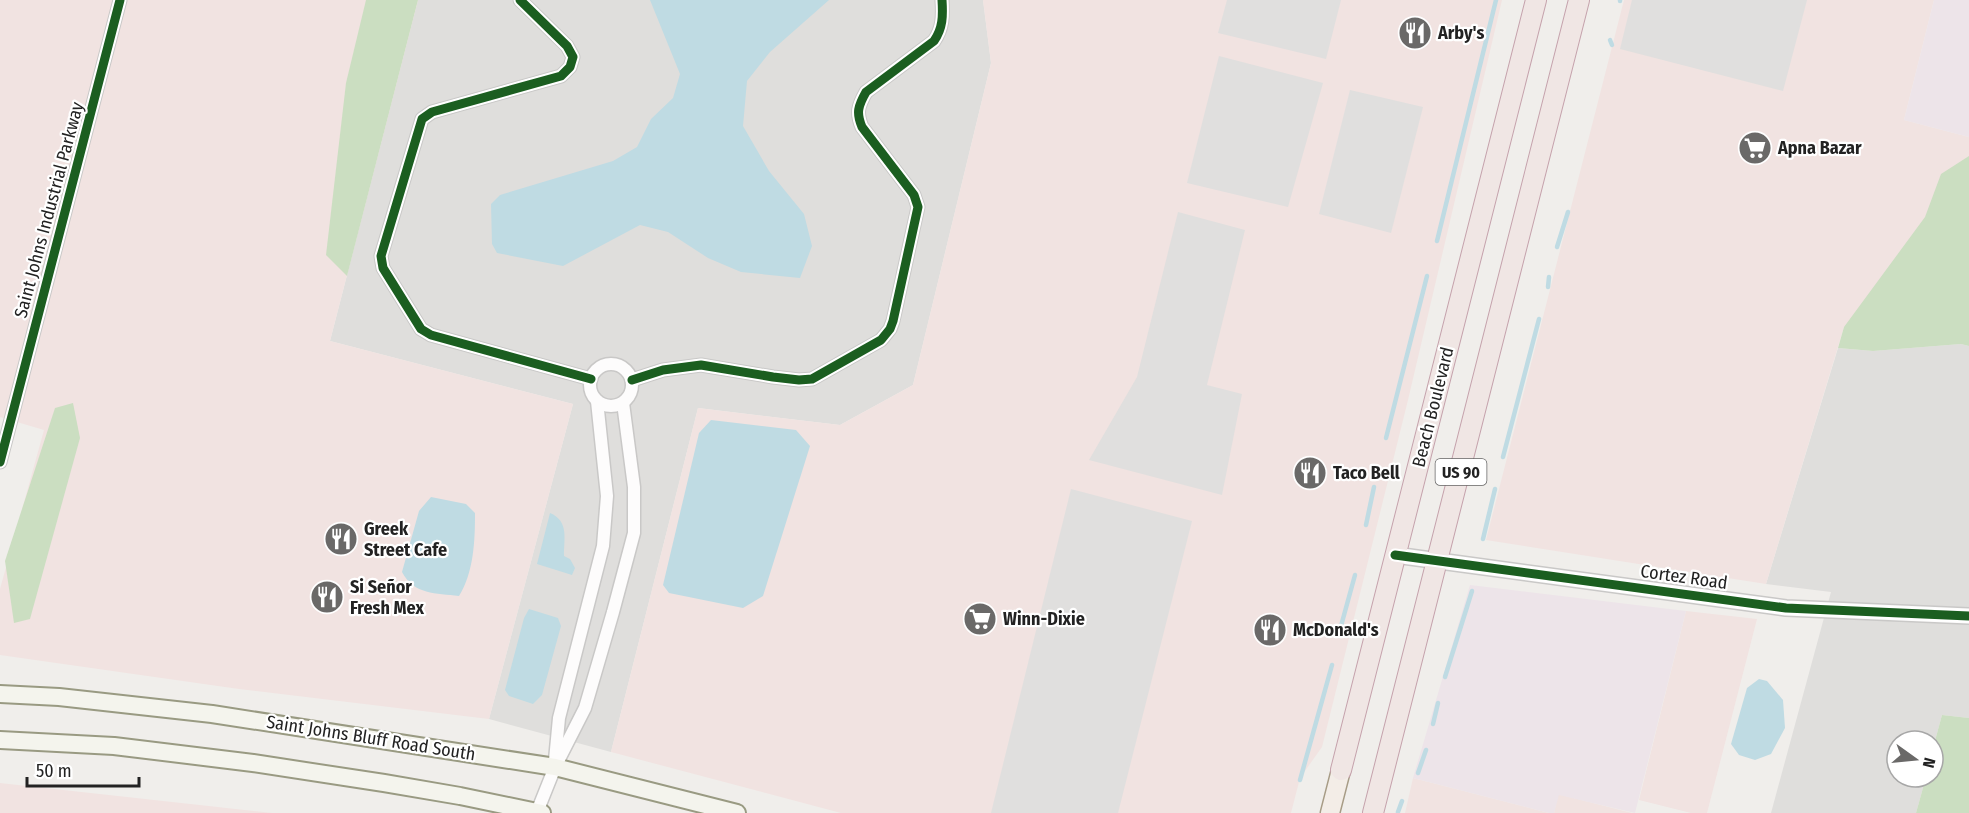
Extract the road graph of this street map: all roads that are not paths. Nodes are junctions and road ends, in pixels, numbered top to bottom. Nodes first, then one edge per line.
1 (120, 0) edge
2 (520, 0) edge
3 (942, 0) edge
4 (1536, 0) edge
5 (1579, 0) edge
6 (591, 379) junction
7 (632, 380) junction
8 (597, 401) junction
9 (623, 403) junction
10 (0, 462) edge
11 (1395, 555) junction
12 (1436, 560) junction
13 (1969, 616) edge
14 (0, 694) edge
15 (0, 740) edge
16 (555, 767) junction
17 (1341, 770) joint
18 (539, 812) edge
19 (737, 813) edge
20 (1330, 813) edge
21 (1373, 813) edge

1 - 10 street, Saint Johns Industrial Parkway
2 - 6 street
3 - 7 street
4 - 11 highway, Beach Boulevard / US 90
5 - 12 highway, US 90
6 - 7 street
6 - 8 street
7 - 9 street
8 - 9 street
8 - 16 street
9 - 16 street
11 - 12 street, Cortez Road
11 - 17 highway, Beach Boulevard / US 90
12 - 13 street, Cortez Road
12 - 21 highway, US 90
14 - 16 main road, Saint Johns Bluff Road South
15 - 18 main road
16 - 18 street
16 - 19 main road, Saint Johns Bluff Road South
17 - 20 main road, Beach Boulevard / US 90

